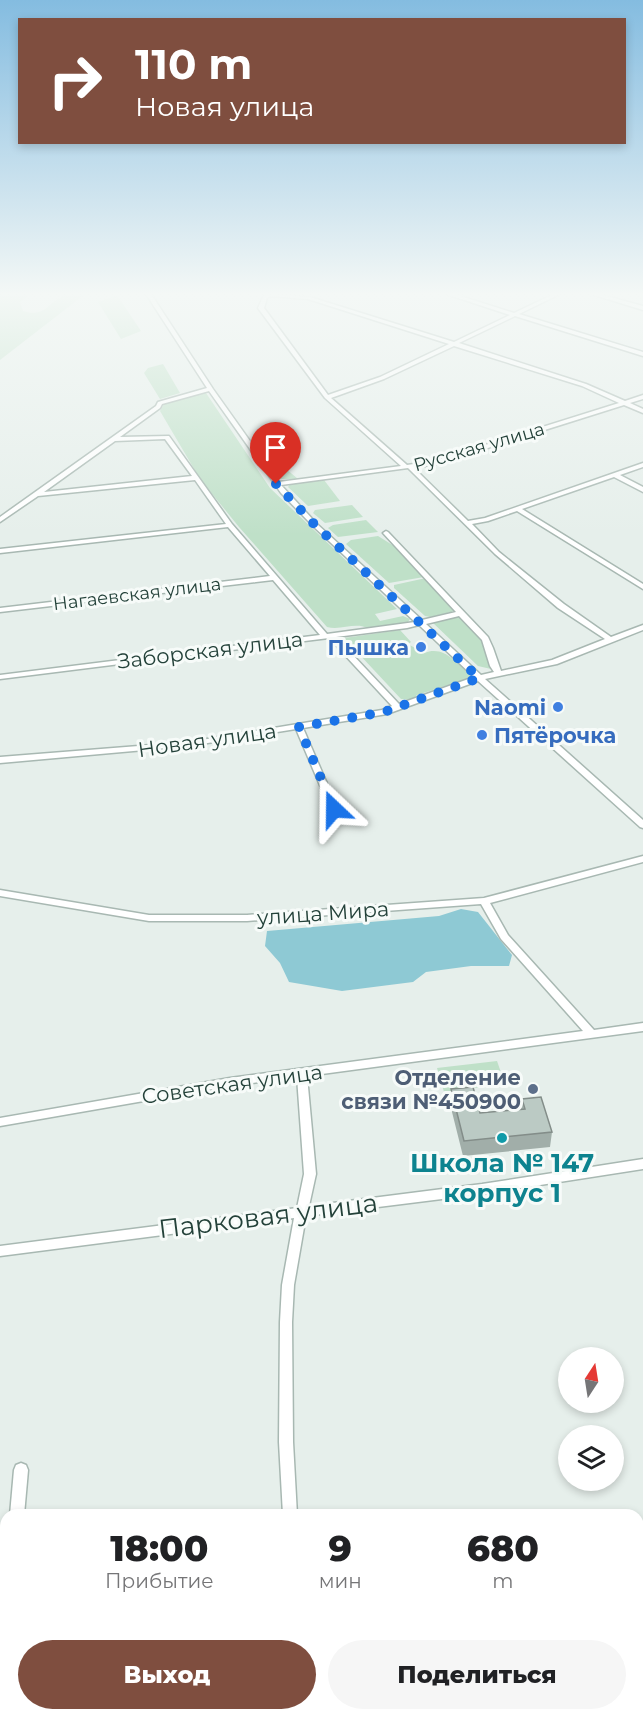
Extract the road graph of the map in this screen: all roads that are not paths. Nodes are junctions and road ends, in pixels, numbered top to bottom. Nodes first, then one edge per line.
1 (200, 374) edge
2 (310, 374) edge
3 (390, 374) edge
4 (550, 374) edge
5 (210, 389) junction
6 (327, 397) junction
7 (643, 397) edge
8 (627, 403) junction
9 (643, 411) edge
10 (112, 439) junction
11 (643, 465) edge
12 (408, 467) junction
13 (615, 475) junction
14 (195, 478) junction
15 (276, 484) junction
16 (643, 490) edge
17 (37, 494) junction
18 (517, 509) junction
19 (0, 520) edge
20 (467, 523) junction
21 (230, 525) junction
22 (386, 533) dead end
23 (0, 552) edge
24 (273, 578) junction
25 (643, 587) edge
26 (0, 610) edge
27 (461, 613) junction
28 (419, 622) junction
29 (643, 627) edge
30 (328, 635) junction
31 (611, 640) junction
32 (500, 674) junction
33 (0, 677) edge
34 (479, 678) junction
35 (398, 708) junction
36 (299, 727) junction
37 (0, 760) edge
38 (334, 809) dead end
39 (643, 825) edge
40 (643, 859) edge
41 (0, 893) edge
42 (484, 901) junction
43 (643, 1027) edge
44 (592, 1034) junction
45 (302, 1073) junction
46 (0, 1122) edge
47 (643, 1164) edge
48 (301, 1211) junction
49 (0, 1251) edge
50 (21, 1470) dead end
51 (18, 1509) edge
52 (290, 1509) edge

1 - 5 street
2 - 6 street
3 - 6 street
4 - 8 street
5 - 10 street
5 - 15 street
6 - 12 street
7 - 8 street, Русская улица
8 - 9 street
8 - 12 street, Русская улица
10 - 14 street
10 - 17 street
11 - 13 street
12 - 15 street, Русская улица
12 - 20 street
13 - 16 street
13 - 18 street
14 - 17 street
14 - 21 street
15 - 28 street
17 - 19 street
18 - 20 street
18 - 25 street
20 - 31 street
21 - 23 street
21 - 24 street
22 - 27 street
24 - 26 street, Нагаевская улица
24 - 30 street
27 - 28 street, Заборская улица
27 - 32 street
28 - 30 street, Заборская улица
28 - 34 street
29 - 31 street, Новая улица
30 - 33 street, Заборская улица
30 - 35 street
31 - 32 street, Новая улица
32 - 34 street, Новая улица
34 - 35 street, Новая улица
34 - 39 street
35 - 36 street, Новая улица
36 - 37 street, Новая улица
36 - 38 street
40 - 42 street, улица Мира
41 - 42 street, улица Мира
42 - 44 street
43 - 44 street, Советская улица
44 - 45 street, Советская улица
45 - 46 street, Советская улица
45 - 48 street
47 - 48 street, Парковая улица
48 - 49 street, Парковая улица
48 - 52 street
50 - 51 street

